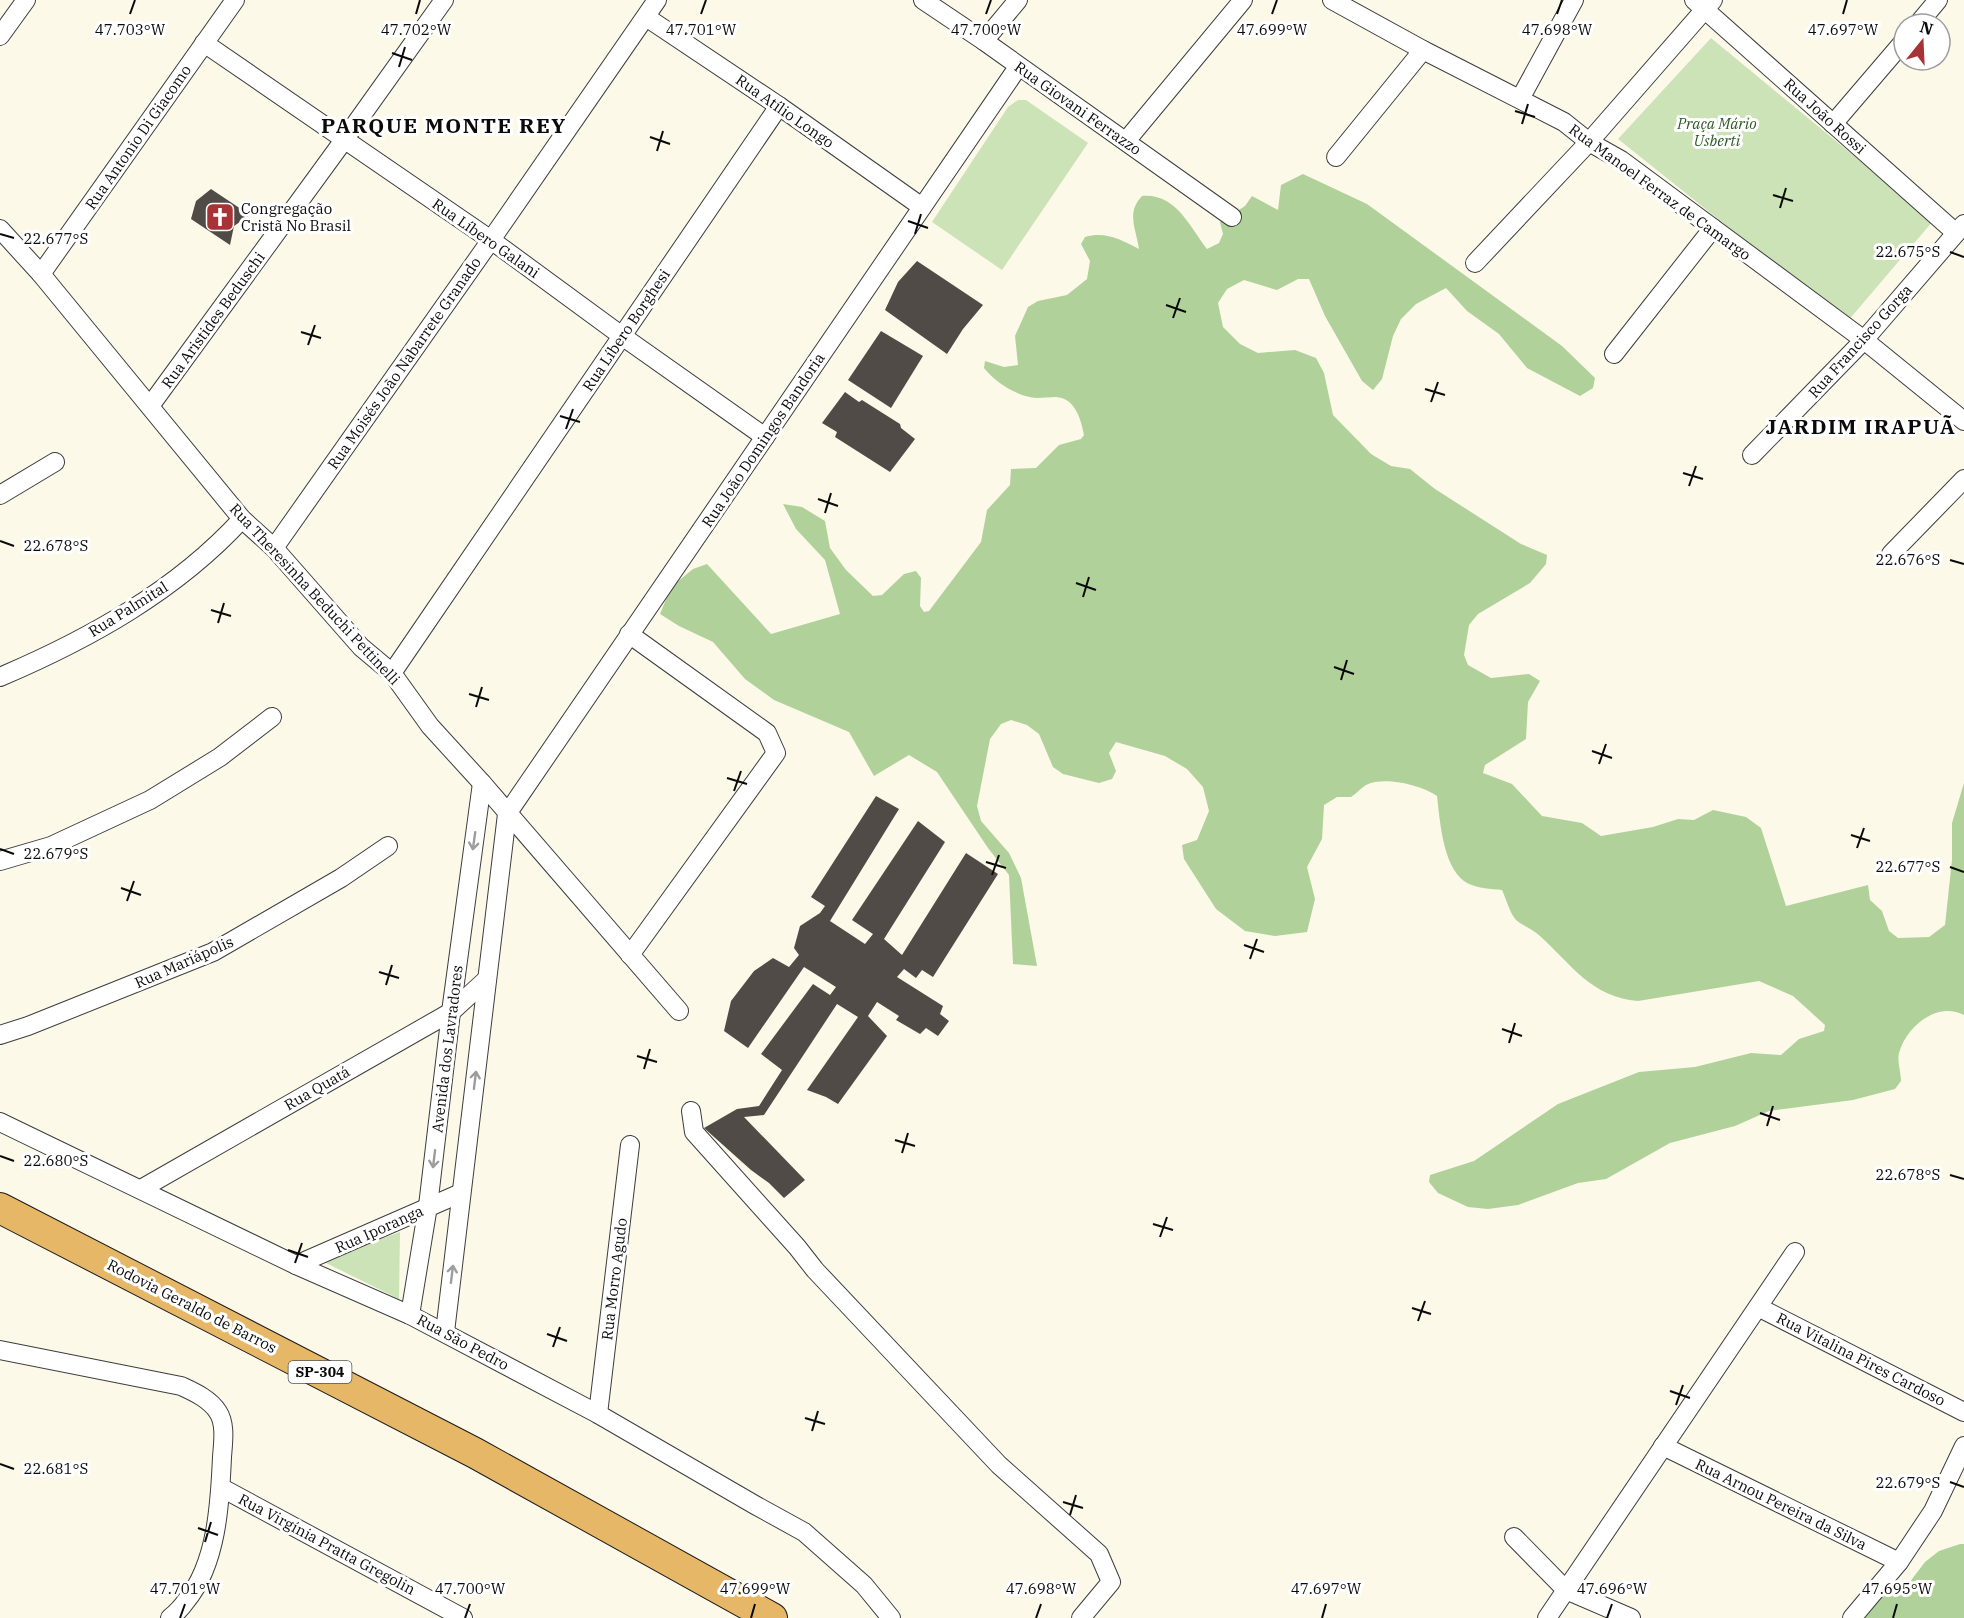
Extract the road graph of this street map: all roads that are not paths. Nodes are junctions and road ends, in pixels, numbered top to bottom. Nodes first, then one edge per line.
1 (26, 0) edge
2 (235, 0) edge
3 (444, 0) edge
4 (657, 0) edge
5 (923, 0) edge
6 (1018, 0) edge
7 (1243, 0) edge
8 (1332, 0) edge
9 (1574, 0) edge
10 (1938, 0) edge
11 (1704, 3) edge
12 (1928, 12) edge
13 (646, 17) junction
14 (0, 36) edge
15 (984, 41) junction
16 (204, 43) junction
17 (1423, 50) junction
18 (1892, 55) edge
19 (1018, 67) junction
20 (1520, 99) junction
21 (779, 106) junction
22 (1833, 124) junction
23 (344, 140) junction
24 (1126, 141) junction
25 (1589, 142) junction
26 (1336, 157) dead end
27 (922, 207) junction
28 (1232, 217) dead end
29 (1713, 228) junction
30 (1960, 228) edge
31 (0, 229) edge
32 (491, 240) junction
33 (1475, 263) dead end
34 (41, 274) junction
35 (622, 336) junction
36 (1864, 340) junction
37 (1614, 354) dead end
38 (150, 406) junction
39 (1964, 421) edge
40 (765, 437) junction
41 (1752, 454) dead end
42 (55, 462) dead end
43 (1964, 479) edge
44 (0, 495) edge
45 (242, 519) junction
46 (274, 549) junction
47 (1891, 554) dead end
48 (630, 634) junction
49 (392, 673) junction
50 (0, 677) edge
51 (272, 717) dead end
52 (482, 783) junction
53 (507, 814) junction
54 (388, 846) dead end
55 (0, 861) edge
56 (630, 955) junction
57 (487, 979) junction
58 (679, 1011) dead end
59 (451, 1012) junction
60 (0, 1035) edge
61 (691, 1111) dead end
62 (0, 1122) edge
63 (630, 1145) dead end
64 (141, 1189) junction
65 (461, 1192) junction
66 (429, 1206) junction
67 (0, 1208) edge
68 (1795, 1252) dead end
69 (297, 1265) junction
70 (1758, 1307) junction
71 (410, 1315) junction
72 (445, 1332) junction
73 (0, 1350) edge
74 (1964, 1412) edge
75 (598, 1414) junction
76 (1663, 1446) junction
77 (1964, 1446) edge
78 (222, 1488) junction
79 (1514, 1537) dead end
80 (637, 1542) junction
81 (1899, 1562) junction
82 (1566, 1590) junction
83 (170, 1618) edge
84 (463, 1618) edge
85 (731, 1618) edge
86 (772, 1618) edge
87 (891, 1618) edge
88 (1081, 1618) edge
89 (1547, 1618) edge
90 (1631, 1618) edge
91 (1852, 1618) edge

1 - 14 street
2 - 16 street, Rua Antonio Di Giacomo
3 - 23 street, Rua Aristides Beduschi
4 - 13 street, Rua Moisés João Nabarrete Granado
5 - 15 street, Rua Giovani Ferrazzo
6 - 15 street
7 - 24 street
8 - 17 street, Rua Manoel Ferraz de Camargo
9 - 20 street
10 - 12 street
11 - 22 street, Rua João Rossi
11 - 25 street
13 - 21 street, Rua Atílio Longo
13 - 32 street, Rua Moisés João Nabarrete Granado
15 - 19 street, Rua Giovani Ferrazzo
16 - 23 street, Rua Líbero Galani
16 - 34 street, Rua Antonio Di Giacomo
17 - 20 street, Rua Manoel Ferraz de Camargo
17 - 26 street
18 - 22 street
19 - 24 street, Rua Giovani Ferrazzo
19 - 27 street, Rua João Domingos Bandoria
20 - 25 street, Rua Manoel Ferraz de Camargo
21 - 27 street, Rua Atílio Longo
21 - 35 street, Rua Líbero Borghesi
22 - 30 street, Rua João Rossi
23 - 32 street, Rua Líbero Galani
23 - 38 street, Rua Aristides Beduschi
24 - 28 street, Rua Giovani Ferrazzo
25 - 29 street, Rua Manoel Ferraz de Camargo
25 - 33 street
27 - 40 street, Rua João Domingos Bandoria
29 - 36 street, Rua Manoel Ferraz de Camargo
29 - 37 street
30 - 36 street, Rua Francisco Gorga
31 - 34 street, Rua Theresinha Beduchi Pettinelli
32 - 35 street, Rua Líbero Galani
32 - 46 street, Rua Moisés João Nabarrete Granado
34 - 38 street, Rua Theresinha Beduchi Pettinelli
35 - 40 street, Rua Líbero Galani
35 - 49 street, Rua Líbero Borghesi
36 - 39 street, Rua Manoel Ferraz de Camargo
36 - 41 street, Rua Francisco Gorga
38 - 45 street, Rua Theresinha Beduchi Pettinelli
40 - 48 street, Rua João Domingos Bandoria
42 - 44 street
43 - 47 street
45 - 46 street, Rua Theresinha Beduchi Pettinelli
45 - 50 street, Rua Palmital
46 - 49 street, Rua Theresinha Beduchi Pettinelli
48 - 53 street, Rua João Domingos Bandoria
48 - 56 street
49 - 52 street, Rua Theresinha Beduchi Pettinelli
51 - 55 street
52 - 53 street, Rua Theresinha Beduchi Pettinelli
52 -> 59 street, Avenida dos Lavradores
53 - 56 street, Rua Theresinha Beduchi Pettinelli
53 - 57 street, Avenida dos Lavradores
54 - 60 street, Rua Mariápolis
56 - 58 street, Rua Theresinha Beduchi Pettinelli
57 - 59 street, Rua Quatá
65 -> 57 street, Avenida dos Lavradores
59 - 64 street, Rua Quatá
59 -> 66 street, Avenida dos Lavradores
61 - 88 street
62 - 64 street, Rua São Pedro
63 - 75 street, Rua Morro Agudo
64 - 69 street, Rua São Pedro
65 - 66 street, Rua Iporanga
72 -> 65 street, Avenida dos Lavradores
66 - 69 street, Rua Iporanga
66 - 71 street, Avenida dos Lavradores
67 - 80 highway, Rodovia Geraldo de Barros / SP-304
68 - 70 street
69 - 71 street, Rua São Pedro
70 - 74 street, Rua Vitalina Pires Cardoso
70 - 76 street
71 - 72 street, Rua São Pedro
72 - 75 street, Rua São Pedro
73 - 78 street
75 - 87 street, Rua São Pedro
76 - 81 street, Rua Arnou Pereira da Silva
76 - 82 street
77 - 81 street
78 - 83 street
78 - 84 street, Rua Virgínia Pratta Gregolin
79 - 82 street
80 - 85 highway, Rodovia Geraldo de Barros / SP-304
80 - 86 highway, Rodovia Geraldo de Barros / SP-304
81 - 91 street
82 - 89 street
82 - 90 street

